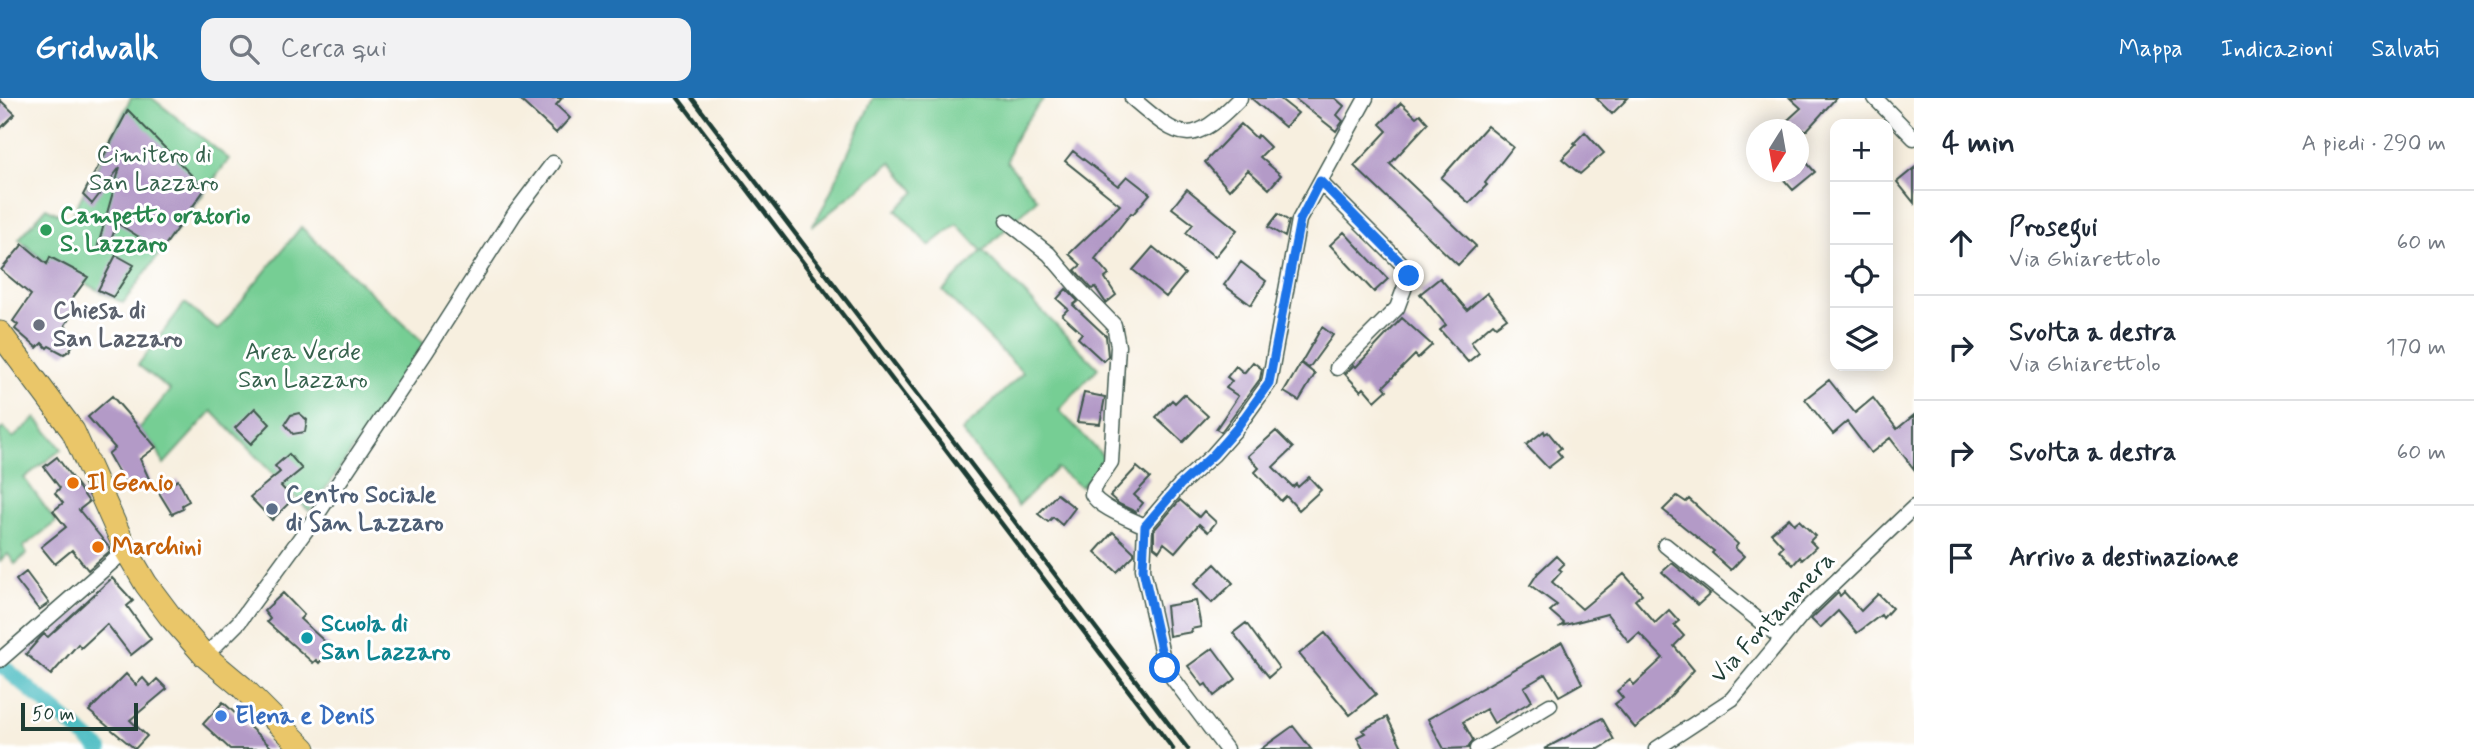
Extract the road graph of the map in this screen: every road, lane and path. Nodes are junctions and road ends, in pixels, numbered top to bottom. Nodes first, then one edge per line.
1 (1132, 98) edge
2 (1240, 98) edge
3 (1366, 98) edge
4 (1875, 98) edge
5 (1914, 138) edge
6 (553, 163) dead end
7 (1320, 181) junction
8 (1007, 221) dead end
9 (0, 333) edge
10 (1337, 368) dead end
11 (1914, 507) edge
12 (1145, 526) junction
13 (1665, 545) dead end
14 (126, 550) junction
15 (1782, 639) junction
16 (205, 656) junction
17 (0, 660) edge
18 (1550, 705) dead end
19 (299, 747) edge
20 (1226, 749) edge
21 (1477, 749) edge
22 (1656, 749) edge

1 - 2 street
3 - 7 street
4 - 5 street
6 - 16 street
7 - 10 street
7 - 12 street
8 - 12 street
9 - 14 main road
11 - 15 street, Via Fontananera
12 - 20 street
13 - 15 street
14 - 16 main road
14 - 17 street
15 - 22 street, Via Fontananera
16 - 19 main road
18 - 21 street

